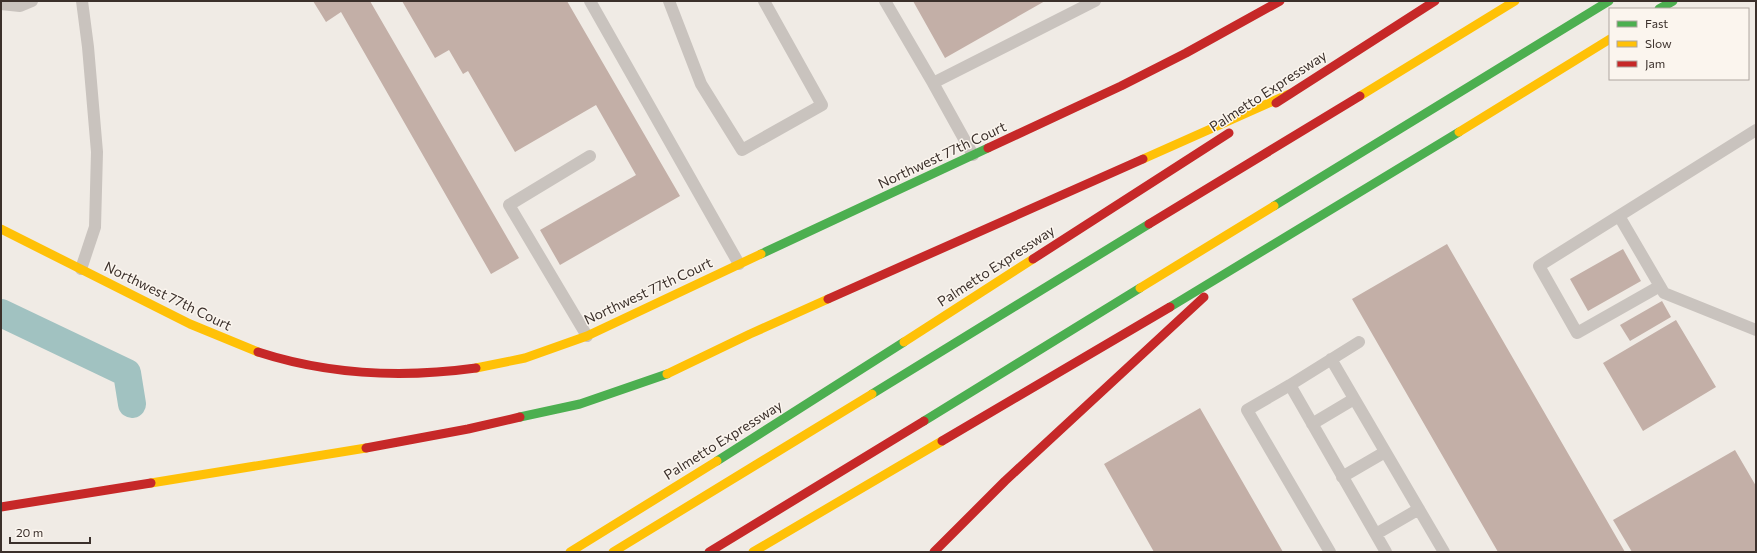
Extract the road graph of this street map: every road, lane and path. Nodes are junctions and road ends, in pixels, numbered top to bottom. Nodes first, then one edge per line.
1 (32, 1) edge
2 (82, 1) edge
3 (590, 1) edge
4 (670, 1) edge
5 (764, 1) edge
6 (885, 1) edge
7 (1095, 1) edge
8 (1280, 1) edge
9 (1435, 1) edge
10 (1515, 1) edge
11 (1609, 1) edge
12 (1673, 1) edge
13 (1, 4) edge
14 (1661, 8) edge
15 (1609, 40) edge
16 (933, 82) junction
17 (1289, 94) junction
18 (1756, 130) edge
19 (974, 155) junction
20 (590, 156) dead end
21 (1619, 216) junction
22 (1, 229) edge
23 (739, 264) junction
24 (81, 269) junction
25 (1235, 269) junction
26 (1660, 286) junction
27 (1756, 330) edge
28 (587, 336) junction
29 (1359, 342) dead end
30 (1331, 359) junction
31 (1290, 385) junction
32 (1354, 399) junction
33 (1312, 424) junction
34 (1385, 452) junction
35 (1342, 477) junction
36 (1, 507) edge
37 (1418, 509) junction
38 (1376, 534) junction
39 (570, 552) edge
40 (613, 552) edge
41 (709, 552) edge
42 (753, 552) edge
43 (934, 552) edge
44 (1330, 552) edge
45 (1386, 552) edge
46 (1444, 552) edge

1 - 13 lane
2 - 24 lane
3 - 23 lane
4 - 5 lane
6 - 16 lane
7 - 16 lane
8 - 19 main road, Northwest 77th Court
9 - 17 main road, Palmetto Expressway
10 - 40 main road
11 - 41 main road
12 - 14 main road
15 - 25 main road
16 - 19 lane
17 - 36 main road
17 - 39 main road, Palmetto Expressway
18 - 21 lane
19 - 23 main road, Northwest 77th Court
20 - 28 lane
21 - 26 lane
21 - 26 lane
22 - 24 main road, Northwest 77th Court
23 - 28 main road, Northwest 77th Court
24 - 28 main road, Northwest 77th Court
25 - 42 main road
25 - 43 main road
26 - 27 lane
29 - 30 lane
30 - 31 lane
30 - 32 lane
31 - 33 lane
31 - 44 lane
32 - 33 lane
32 - 34 lane
33 - 35 lane
34 - 35 lane
34 - 37 lane
35 - 38 lane
37 - 38 lane
37 - 46 lane
38 - 45 lane

